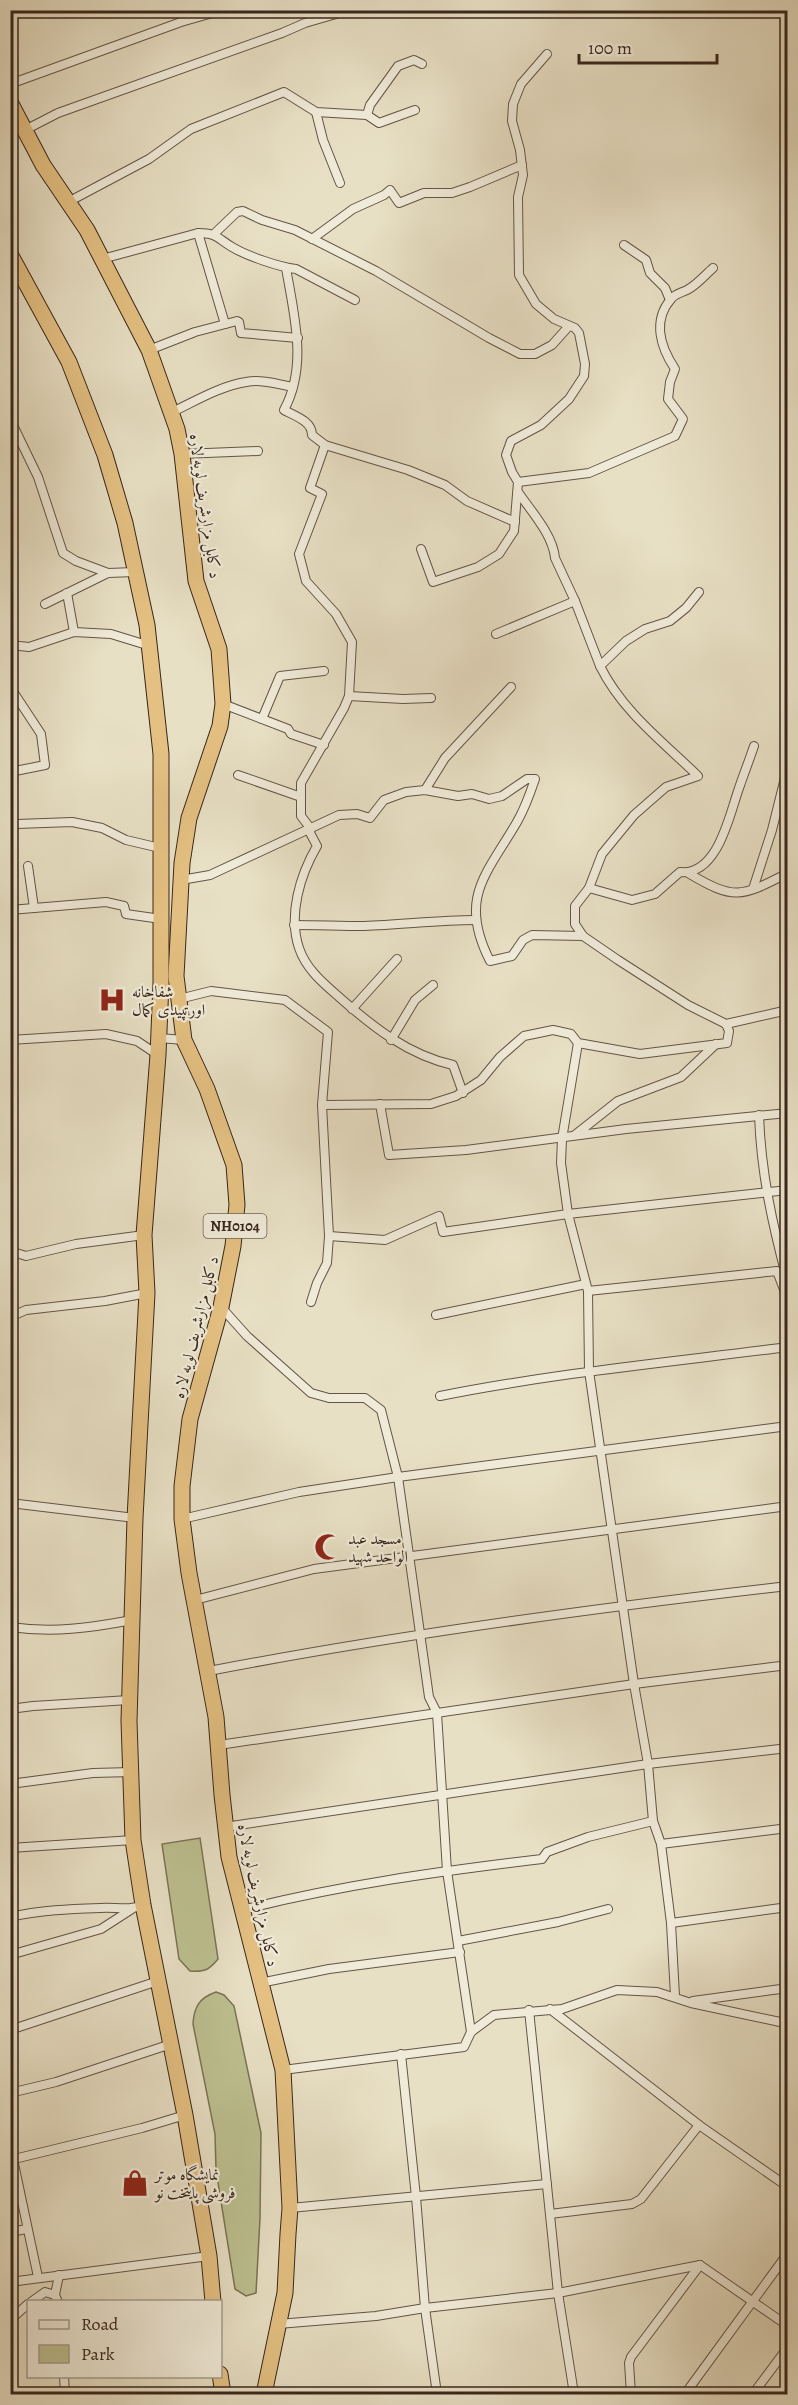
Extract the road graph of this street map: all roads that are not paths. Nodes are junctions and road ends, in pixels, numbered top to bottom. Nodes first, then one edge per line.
1 (20, 10) edge
2 (223, 10) edge
3 (10, 14) edge
4 (336, 14) dead end
5 (547, 54) dead end
6 (422, 64) dead end
7 (10, 84) edge
8 (10, 102) edge
9 (415, 110) dead end
10 (316, 112) junction
11 (367, 115) junction
12 (25, 130) junction
13 (522, 165) junction
14 (340, 183) dead end
15 (68, 202) junction
16 (198, 233) junction
17 (215, 233) junction
18 (312, 239) junction
19 (624, 245) dead end
20 (10, 254) edge
21 (102, 259) junction
22 (286, 268) junction
23 (713, 268) dead end
24 (355, 300) dead end
25 (670, 300) junction
26 (225, 324) junction
27 (569, 326) junction
28 (298, 338) junction
29 (149, 350) junction
30 (293, 387) junction
31 (170, 413) junction
32 (10, 419) edge
33 (325, 445) junction
34 (258, 450) dead end
35 (182, 454) junction
36 (518, 482) junction
37 (518, 492) junction
38 (515, 522) junction
39 (422, 549) dead end
40 (135, 572) junction
41 (108, 573) junction
42 (699, 592) dead end
43 (67, 594) junction
44 (575, 601) junction
45 (45, 603) dead end
46 (74, 632) junction
47 (496, 634) dead end
48 (10, 645) edge
49 (150, 646) junction
50 (600, 666) junction
51 (324, 671) dead end
52 (10, 687) edge
53 (511, 687) dead end
54 (349, 696) junction
55 (431, 698) dead end
56 (223, 704) junction
57 (262, 719) junction
58 (324, 745) junction
59 (754, 746) dead end
60 (788, 766) edge
61 (10, 772) edge
62 (238, 775) dead end
63 (425, 790) junction
64 (301, 797) junction
65 (17, 824) dead end
66 (309, 829) junction
67 (160, 848) junction
68 (28, 866) dead end
69 (688, 873) junction
70 (788, 873) edge
71 (181, 880) junction
72 (589, 888) junction
73 (753, 889) junction
74 (34, 908) junction
75 (10, 910) edge
76 (161, 919) junction
77 (475, 920) junction
78 (294, 925) junction
79 (583, 936) junction
80 (397, 959) dead end
81 (433, 985) dead end
82 (179, 999) junction
83 (352, 1009) junction
84 (788, 1010) edge
85 (726, 1024) junction
86 (159, 1038) junction
87 (10, 1040) edge
88 (184, 1040) junction
89 (391, 1040) junction
90 (578, 1043) junction
91 (717, 1044) junction
92 (158, 1055) junction
93 (463, 1093) junction
94 (380, 1104) junction
95 (322, 1105) junction
96 (788, 1113) edge
97 (759, 1115) junction
98 (574, 1136) junction
99 (562, 1139) junction
100 (788, 1190) edge
101 (766, 1192) junction
102 (568, 1214) junction
103 (144, 1235) junction
104 (329, 1236) junction
105 (10, 1251) edge
106 (788, 1283) edge
107 (587, 1288) junction
108 (147, 1293) junction
109 (788, 1300) edge
110 (311, 1302) dead end
111 (221, 1307) junction
112 (436, 1315) dead end
113 (10, 1317) edge
114 (788, 1347) edge
115 (589, 1371) junction
116 (440, 1396) dead end
117 (788, 1426) edge
118 (602, 1451) junction
119 (398, 1476) junction
120 (10, 1503) edge
121 (788, 1506) edge
122 (135, 1518) junction
123 (182, 1519) junction
124 (612, 1529) junction
125 (410, 1556) junction
126 (788, 1586) edge
127 (195, 1600) junction
128 (623, 1605) junction
129 (132, 1620) junction
130 (10, 1627) edge
131 (422, 1635) junction
132 (788, 1665) edge
133 (209, 1671) junction
134 (634, 1684) junction
135 (129, 1700) junction
136 (10, 1709) edge
137 (437, 1713) junction
138 (219, 1745) junction
139 (788, 1748) edge
140 (648, 1764) junction
141 (132, 1772) junction
142 (10, 1784) edge
143 (441, 1794) junction
144 (653, 1821) junction
145 (225, 1827) junction
146 (788, 1828) edge
147 (133, 1840) junction
148 (661, 1844) junction
149 (10, 1848) edge
150 (447, 1871) junction
151 (788, 1906) edge
152 (137, 1907) junction
153 (608, 1909) dead end
154 (242, 1910) junction
155 (10, 1917) edge
156 (671, 1923) junction
157 (459, 1941) junction
158 (460, 1952) junction
159 (10, 1955) edge
160 (158, 1981) junction
161 (260, 1983) junction
162 (788, 1988) edge
163 (675, 1996) junction
164 (691, 2002) junction
165 (550, 2009) junction
166 (529, 2010) junction
167 (788, 2025) edge
168 (10, 2030) edge
169 (471, 2032) junction
170 (171, 2044) junction
171 (401, 2054) junction
172 (283, 2070) junction
173 (10, 2093) edge
174 (185, 2115) junction
175 (699, 2125) junction
176 (12, 2159) edge
177 (547, 2184) junction
178 (788, 2187) edge
179 (417, 2197) junction
180 (290, 2208) junction
181 (550, 2214) junction
182 (27, 2229) junction
183 (10, 2232) edge
184 (788, 2253) edge
185 (209, 2256) junction
186 (700, 2265) junction
187 (59, 2275) junction
188 (38, 2277) junction
189 (10, 2282) edge
190 (558, 2293) junction
191 (56, 2298) edge
192 (33, 2300) edge
193 (213, 2300) edge
194 (752, 2301) junction
195 (27, 2305) edge
196 (424, 2308) junction
197 (10, 2320) edge
198 (278, 2324) junction
199 (788, 2326) edge
200 (788, 2346) edge
201 (64, 2378) edge
202 (221, 2378) edge
203 (65, 2394) edge
204 (223, 2394) edge
205 (264, 2394) edge
206 (438, 2394) edge
207 (574, 2394) edge
208 (631, 2394) edge
209 (685, 2394) edge
210 (753, 2394) edge

1 - 3 street
2 - 7 street
4 - 12 street
5 - 13 street
6 - 11 street
8 - 12 highway, د کابل مزارشریف لویه لاره / NH0104
9 - 11 street
10 - 11 street
10 - 14 street
10 - 15 street
12 - 15 highway, د کابل مزارشریف لویه لاره / NH0104
13 - 18 street
13 - 27 street
15 - 21 highway, د کابل مزارشریف لویه لاره / NH0104
16 - 17 street
16 - 21 street
16 - 26 street
17 - 18 street
17 - 22 street
18 - 27 street
19 - 25 street
20 - 40 highway
21 - 29 highway, د کابل مزارشریف لویه لاره / NH0104
22 - 24 street
22 - 28 street
23 - 25 street
25 - 36 street
26 - 28 street
26 - 29 street
27 - 36 street
28 - 30 street
29 - 31 highway, د کابل مزارشریف لویه لاره / NH0104
30 - 31 street
30 - 33 street
31 - 35 highway, د کابل مزارشریف لویه لاره / NH0104
32 - 41 street
33 - 38 street
33 - 54 street
34 - 35 street
35 - 56 highway, د کابل مزارشریف لویه لاره / NH0104
36 - 37 street
37 - 38 street
37 - 44 street
38 - 39 street
40 - 41 street
40 - 49 highway
41 - 43 street
42 - 50 street
43 - 45 street
43 - 46 street
44 - 47 street
44 - 50 street
46 - 48 street
46 - 49 street
49 - 67 highway
50 - 72 street
51 - 57 street
52 - 61 street
53 - 63 street
54 - 55 street
54 - 58 street
56 - 57 street
56 - 71 highway, د کابل مزارشریف لویه لاره / NH0104
57 - 58 street
58 - 64 street
59 - 69 street
60 - 73 street
62 - 64 street
63 - 66 street
63 - 77 street
64 - 66 street
65 - 67 street
66 - 71 street
66 - 78 street
67 - 76 highway
68 - 74 street
69 - 72 street
69 - 73 street
70 - 73 street
71 - 82 highway, د کابل مزارشریف لویه لاره / NH0104
72 - 79 street
74 - 75 street
74 - 76 street
76 - 86 highway
77 - 78 street
77 - 79 street
78 - 83 street
79 - 85 street
80 - 83 street
81 - 89 street
82 - 88 highway, د کابل مزارشریف لویه لاره / NH0104
82 - 95 street
83 - 89 street
84 - 85 street
85 - 91 street
86 - 88 street
86 - 92 highway
87 - 92 street
88 - 111 highway, د کابل مزارشریف لویه لاره / NH0104
89 - 93 street
90 - 91 street
90 - 93 street
90 - 99 street
91 - 98 street
92 - 103 highway
93 - 94 street
94 - 95 street
94 - 99 street
95 - 104 street
96 - 97 street
97 - 98 street
97 - 101 street
98 - 99 street
99 - 102 street
100 - 101 street
101 - 102 street
101 - 106 street
102 - 104 street
102 - 107 street
103 - 105 street
103 - 108 highway
104 - 110 street
107 - 109 street
107 - 112 street
107 - 115 street
108 - 113 street
108 - 122 highway
111 - 119 street
111 - 123 highway, د کابل مزارشریف لویه لاره / NH0104
114 - 115 street
115 - 116 street
115 - 118 street
117 - 118 street
118 - 119 street
118 - 124 street
119 - 123 street
119 - 125 street
120 - 122 street
121 - 124 street
122 - 129 highway
123 - 127 highway, د کابل مزارشریف لویه لاره / NH0104
124 - 125 street
124 - 128 street
125 - 127 street
125 - 131 street
126 - 128 street
127 - 133 highway, د کابل مزارشریف لویه لاره / NH0104
128 - 131 street
128 - 134 street
129 - 130 street
129 - 135 highway
131 - 133 street
131 - 137 street
132 - 134 street
133 - 138 highway, د کابل مزارشریف لویه لاره / NH0104
134 - 137 street
134 - 140 street
135 - 136 street
135 - 141 highway
137 - 138 street
137 - 143 street
138 - 145 highway, د کابل مزارشریف لویه لاره / NH0104
139 - 140 street
140 - 143 street
140 - 144 street
141 - 142 street
141 - 147 highway
143 - 145 street
143 - 150 street
144 - 148 street
144 - 150 street
145 - 154 highway, د کابل مزارشریف لویه لاره / NH0104
146 - 148 street
147 - 149 street
147 - 152 highway
148 - 156 street
150 - 154 street
150 - 157 street
151 - 156 street
152 - 155 street
152 - 159 street
152 - 160 highway
153 - 157 street
154 - 161 highway, د کابل مزارشریف لویه لاره / NH0104
156 - 163 street
157 - 158 street
158 - 161 street
158 - 169 street
160 - 168 street
160 - 170 highway
161 - 172 highway, د کابل مزارشریف لویه لاره / NH0104
162 - 164 street
163 - 164 street
163 - 165 street
164 - 167 street
165 - 166 street
165 - 175 street
166 - 169 street
166 - 177 street
169 - 171 street
170 - 173 street
170 - 174 highway
171 - 172 street
171 - 179 street
172 - 180 highway, د کابل مزارشریف لویه لاره / NH0104
174 - 176 street
174 - 185 highway
175 - 178 street
175 - 181 street
176 - 182 street
177 - 179 street
177 - 181 street
179 - 180 street
179 - 196 street
180 - 198 highway, د کابل مزارشریف لویه لاره / NH0104
181 - 190 street
182 - 183 street
182 - 188 street
184 - 194 street
185 - 187 street
185 - 193 highway
186 - 190 street
186 - 194 street
186 - 208 street
187 - 188 street
187 - 191 street
188 - 189 street
190 - 196 street
190 - 207 street
191 - 192 street
194 - 199 street
194 - 209 street
195 - 197 street
196 - 198 street
196 - 206 street
198 - 205 highway, د کابل مزارشریف لویه لاره / NH0104
200 - 210 street
201 - 203 street
202 - 204 highway

